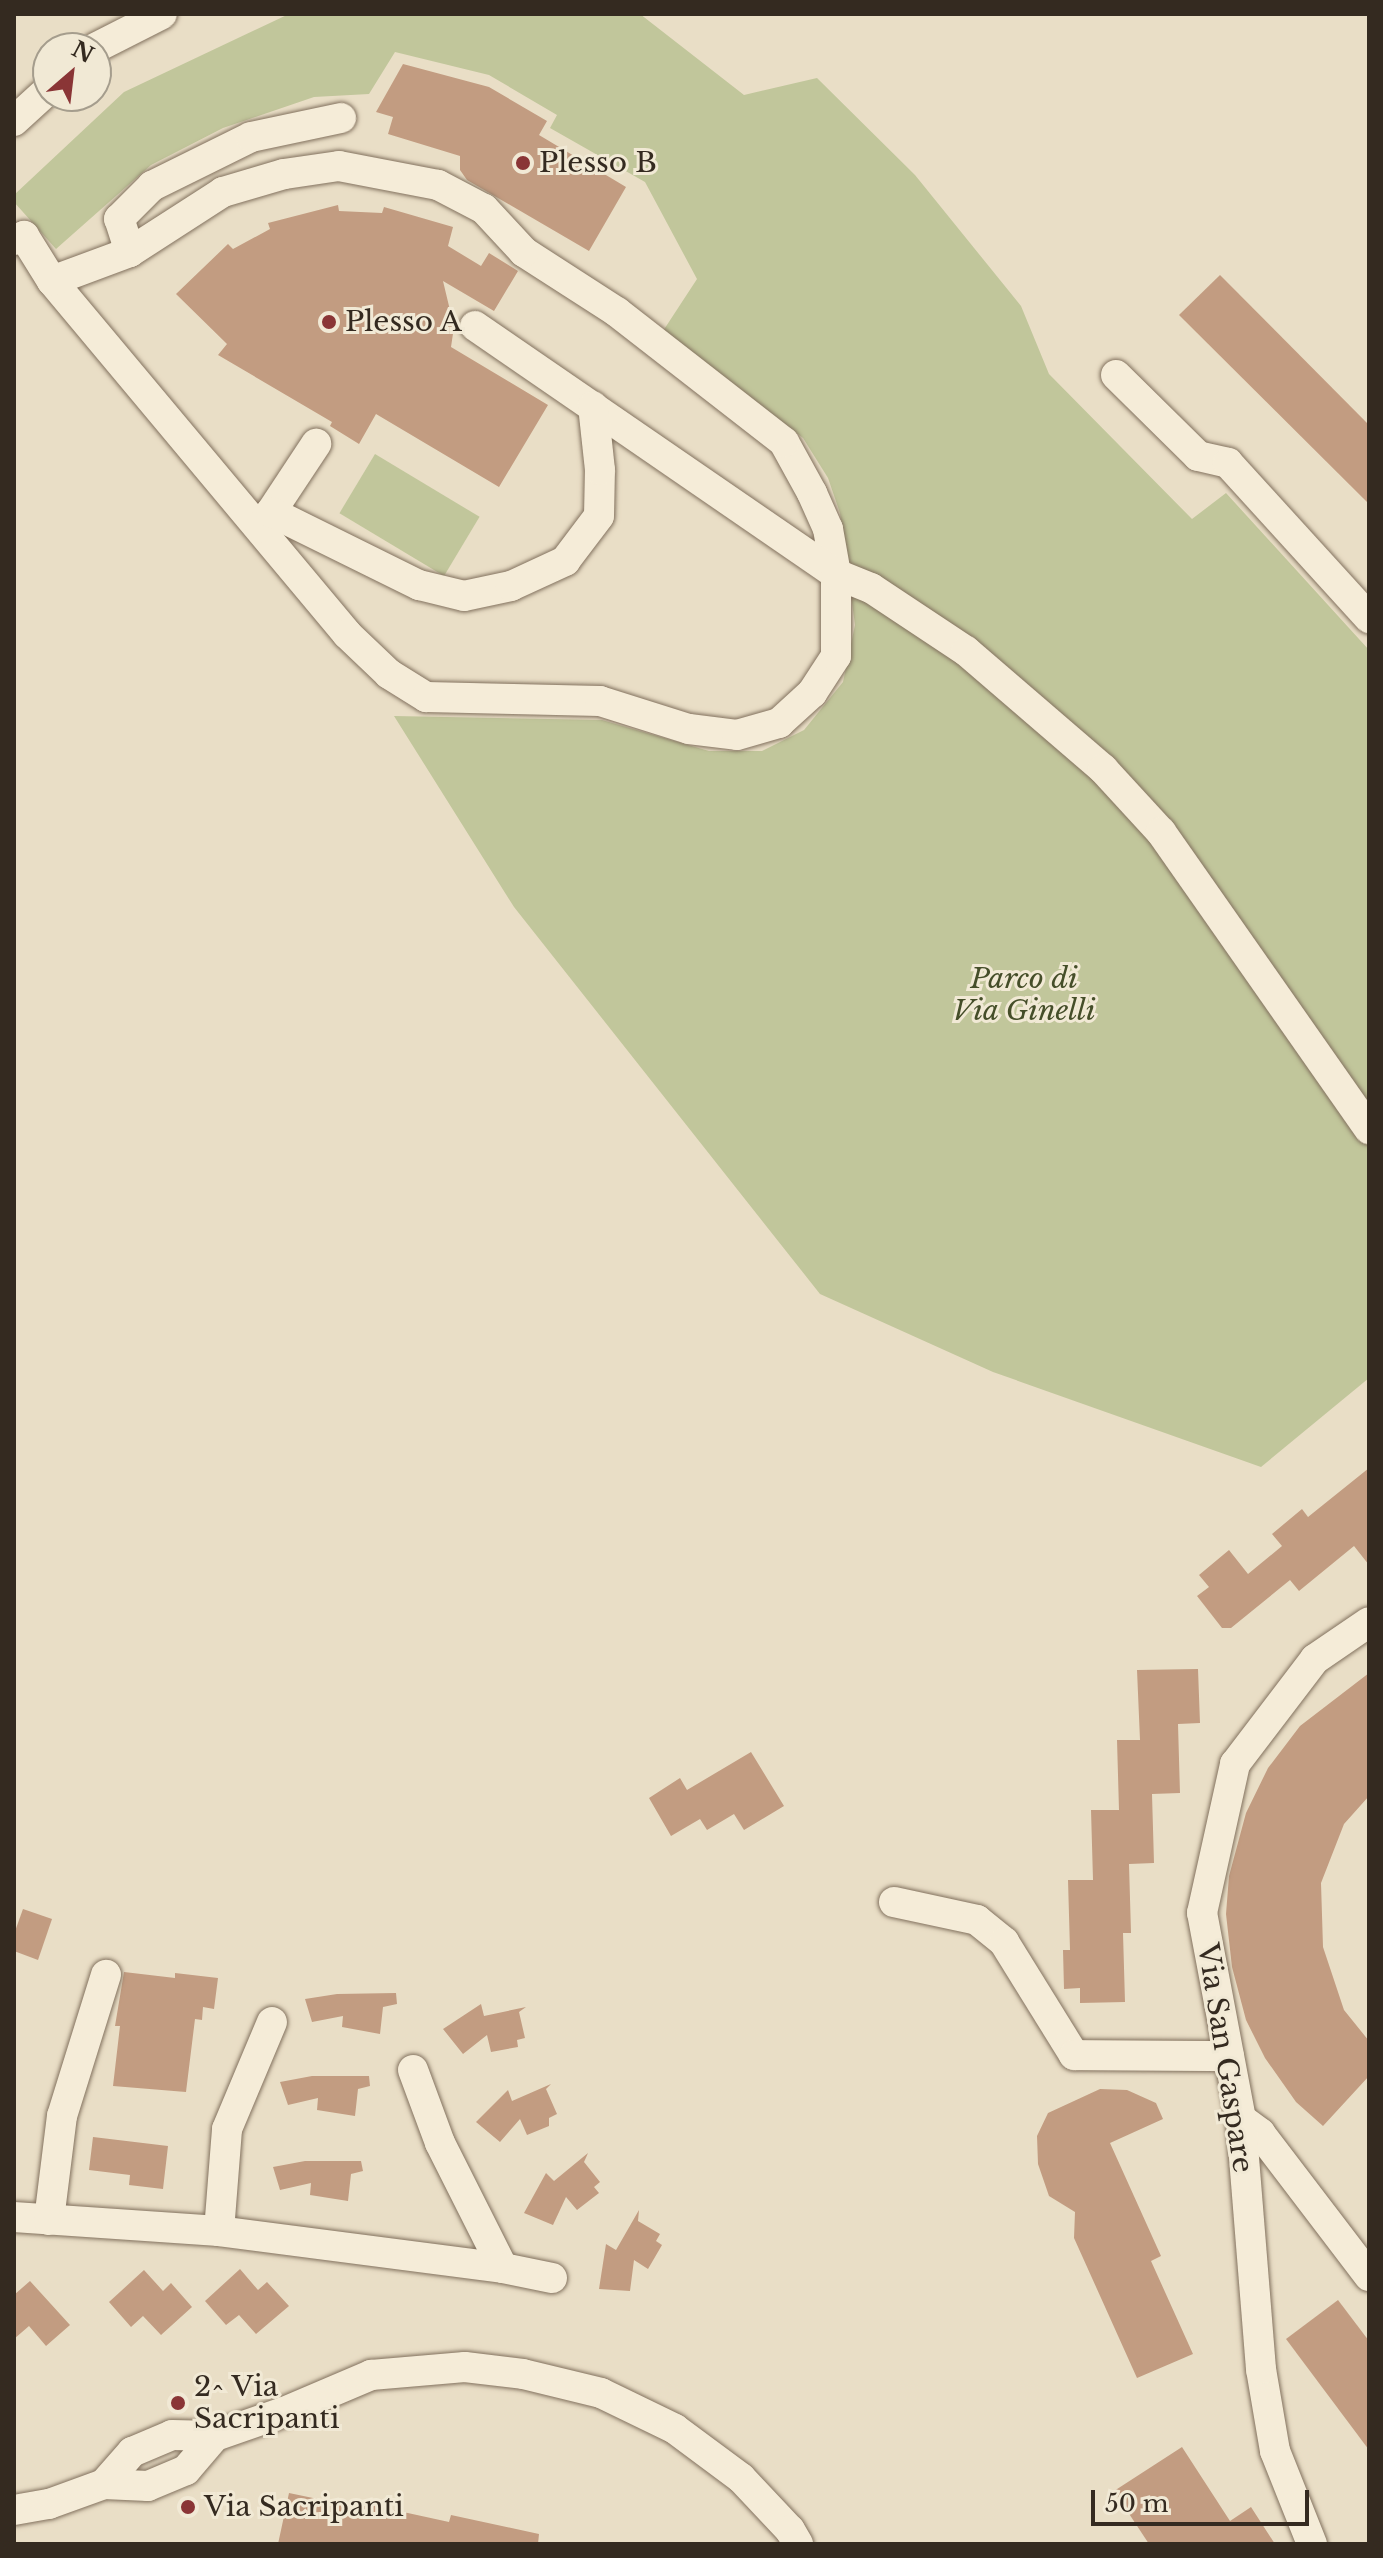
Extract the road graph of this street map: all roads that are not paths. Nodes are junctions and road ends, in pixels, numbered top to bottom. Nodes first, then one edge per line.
1 (162, 14) edge
2 (112, 39) edge
3 (32, 105) edge
4 (341, 118) dead end
5 (14, 121) edge
6 (14, 240) edge
7 (130, 252) junction
8 (45, 271) junction
9 (475, 326) dead end
10 (1116, 375) dead end
11 (593, 406) junction
12 (316, 444) dead end
13 (265, 520) junction
14 (836, 574) junction
15 (1369, 618) edge
16 (1369, 1129) edge
17 (1369, 1622) edge
18 (894, 1902) dead end
19 (106, 1975) dead end
20 (272, 2022) dead end
21 (1229, 2056) junction
22 (413, 2070) dead end
23 (1241, 2119) junction
24 (14, 2217) edge
25 (49, 2220) junction
26 (219, 2231) junction
27 (503, 2268) junction
28 (1369, 2276) edge
29 (552, 2278) dead end
30 (14, 2510) edge
31 (798, 2544) edge
32 (1312, 2544) edge

1 - 2 street
3 - 5 street
4 - 7 street
6 - 8 street
7 - 8 street
7 - 14 street
8 - 13 street
9 - 11 street
10 - 15 street
11 - 13 street
11 - 14 street
12 - 13 street
13 - 14 street
14 - 16 street
17 - 21 street, Via San Gaspare
18 - 21 street
19 - 25 street
20 - 26 street
21 - 23 street, Via San Gaspare
22 - 27 street
23 - 28 street
23 - 32 street, Via San Gaspare
24 - 25 street
25 - 26 street
26 - 27 street
27 - 29 street
30 - 31 street

